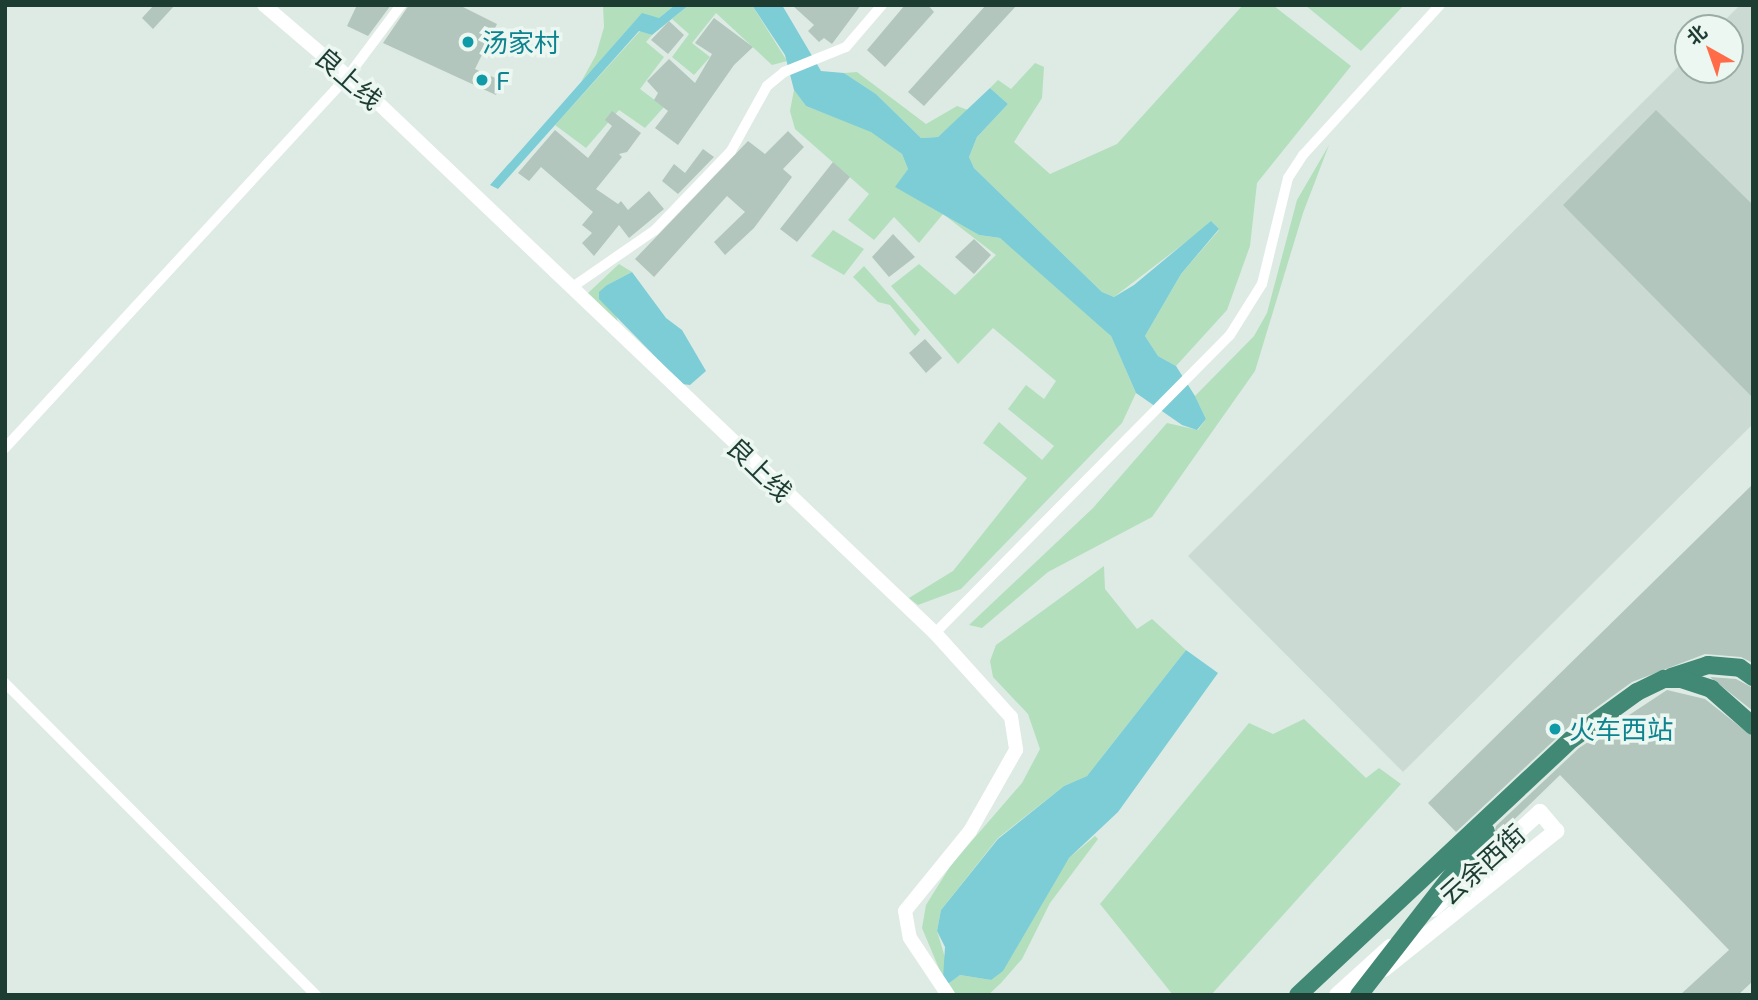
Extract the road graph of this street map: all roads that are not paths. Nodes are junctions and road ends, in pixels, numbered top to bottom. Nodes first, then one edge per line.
1 (264, 5) edge
2 (401, 5) edge
3 (882, 5) edge
4 (1440, 5) edge
5 (348, 76) junction
6 (571, 288) junction
7 (5, 448) edge
8 (935, 633) junction
9 (1753, 677) edge
10 (1664, 679) junction
11 (5, 683) edge
12 (1753, 726) edge
13 (1513, 795) junction
14 (1340, 957) junction
15 (316, 995) edge
16 (948, 995) edge
17 (1298, 995) edge
18 (1312, 995) edge
19 (1337, 995) edge
20 (1353, 995) edge
21 (1360, 995) edge

1 - 5 street, 良上线
2 - 5 street
3 - 6 street
4 - 8 street
5 - 6 street, 良上线
5 - 7 street
6 - 8 street, 良上线
8 - 16 street, 良上线
9 - 10 highway
10 - 12 highway
10 - 13 highway
11 - 15 street
13 - 14 highway
13 - 21 highway
14 - 17 highway
14 - 18 highway
19 - 20 main road, 云余西街

